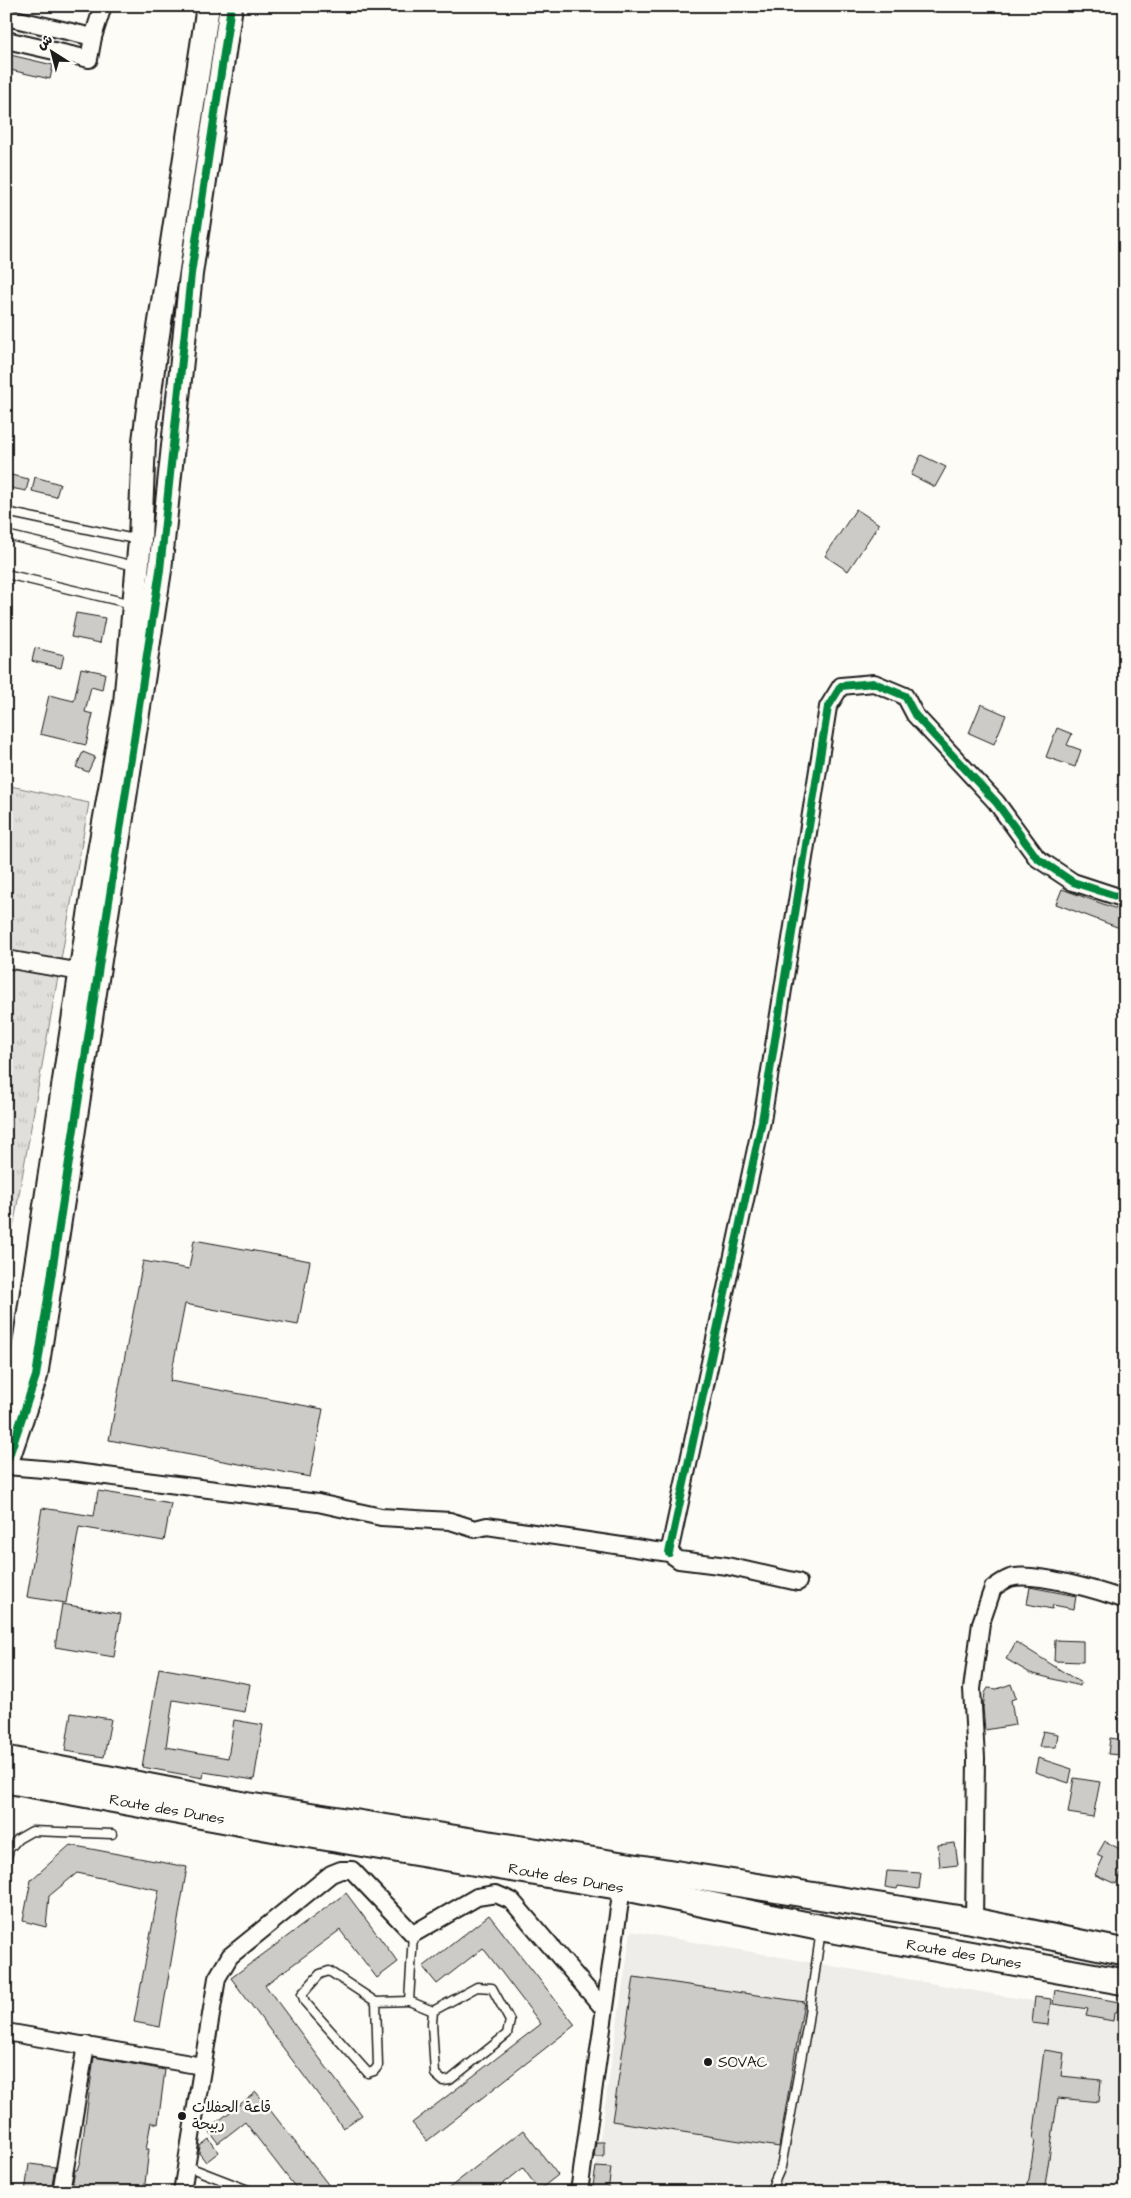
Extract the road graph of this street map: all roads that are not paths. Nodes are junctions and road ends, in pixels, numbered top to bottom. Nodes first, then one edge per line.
1 (103, 6) edge
2 (208, 6) edge
3 (231, 6) edge
4 (6, 18) edge
5 (93, 37) junction
6 (6, 40) edge
7 (6, 512) edge
8 (6, 536) edge
9 (140, 540) junction
10 (149, 568) junction
11 (6, 574) edge
12 (134, 604) junction
13 (1125, 899) edge
14 (6, 959) edge
15 (81, 972) junction
16 (6, 1411) edge
17 (6, 1466) edge
18 (669, 1553) junction
19 (798, 1582) dead end
20 (1125, 1600) edge
21 (6, 1759) edge
22 (6, 1780) edge
23 (112, 1834) dead end
24 (6, 1862) edge
25 (622, 1887) junction
26 (974, 1921) junction
27 (822, 1928) junction
28 (413, 1934) junction
29 (1125, 1952) edge
30 (1125, 1982) edge
31 (409, 2001) junction
32 (376, 2002) junction
33 (604, 2009) junction
34 (434, 2011) junction
35 (6, 2032) edge
36 (86, 2045) junction
37 (202, 2066) junction
38 (186, 2166) junction
39 (61, 2192) edge
40 (182, 2192) edge
41 (253, 2192) edge
42 (578, 2192) edge
43 (770, 2192) edge

1 - 5 street
2 - 9 street
3 - 10 street
4 - 5 street
5 - 6 street
7 - 9 lane
8 - 10 lane
9 - 10 street
10 - 12 street
10 - 17 street
11 - 12 lane
12 - 15 street
13 - 18 street
14 - 15 street
15 - 16 street
17 - 18 street
18 - 19 street
20 - 26 street
21 - 26 main road, Route des Dunes
22 - 25 main road, Route des Dunes
23 - 24 lane
25 - 27 main road, Route des Dunes
25 - 33 street
26 - 29 main road, Route des Dunes
27 - 30 main road, Route des Dunes
27 - 43 lane
28 - 31 lane
28 - 33 street
28 - 37 street
31 - 32 lane
31 - 34 lane
32 - 32 lane
33 - 42 street
34 - 34 lane
35 - 36 street
36 - 37 street
36 - 39 street
37 - 38 street
38 - 40 street
38 - 41 lane

